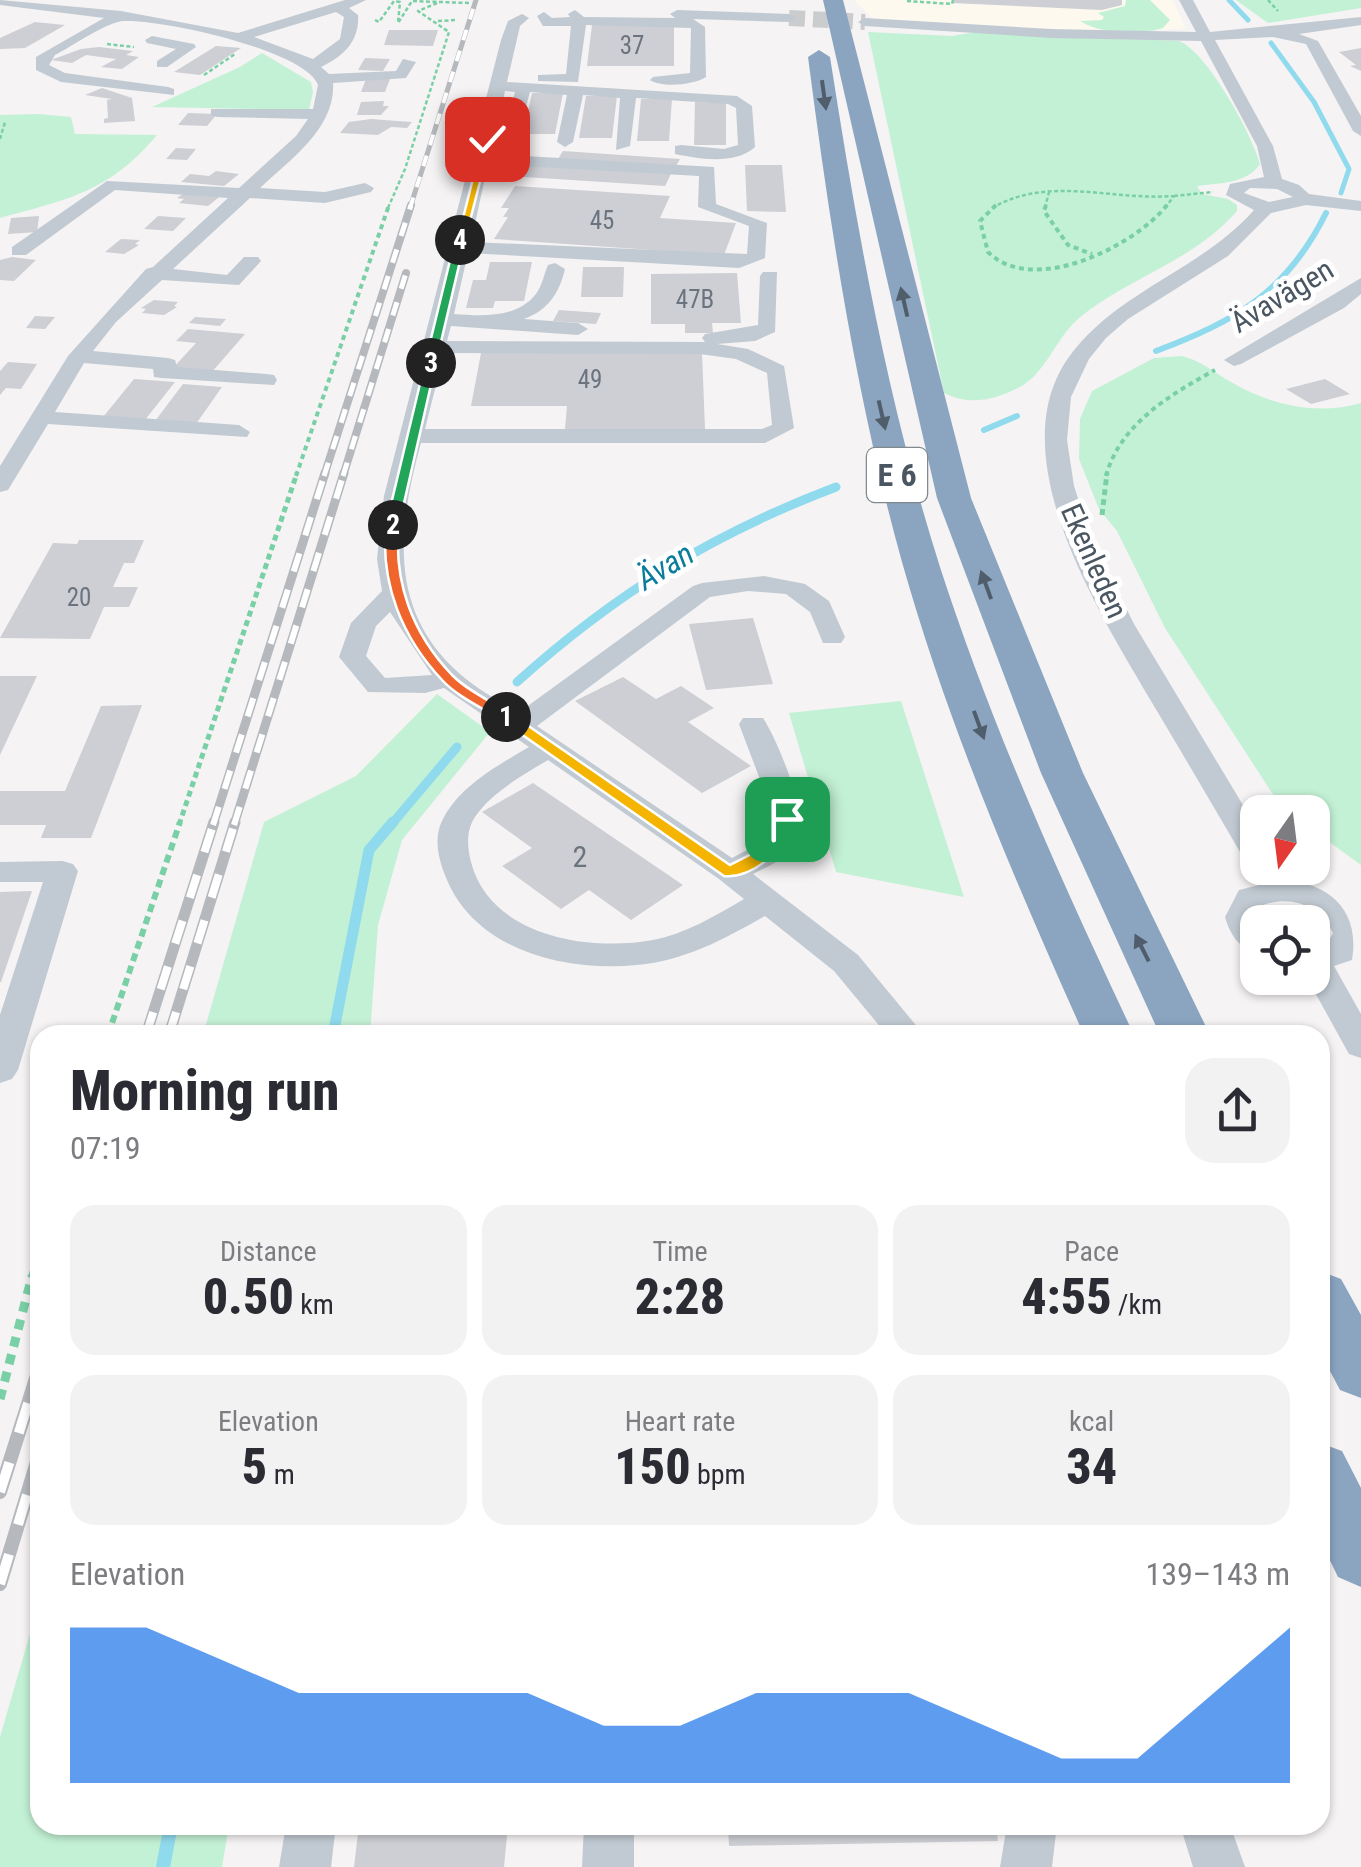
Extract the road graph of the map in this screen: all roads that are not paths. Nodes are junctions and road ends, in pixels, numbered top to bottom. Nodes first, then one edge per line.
1 (149, 0) edge
2 (359, 0) edge
3 (833, 0) edge
4 (1186, 0) edge
5 (0, 2) edge
6 (896, 7) edge
7 (797, 9) edge
8 (529, 11) edge
9 (326, 16) junction
10 (577, 17) junction
11 (1361, 21) edge
12 (865, 22) tunnel mouth
13 (115, 25) junction
14 (926, 25) junction
15 (192, 28) junction
16 (972, 28) junction
17 (885, 30) tunnel mouth
18 (1099, 33) junction
19 (1275, 33) junction
20 (1135, 34) junction
21 (1206, 35) junction
22 (134, 42) road end
23 (318, 43) dead end
24 (240, 44) junction
25 (1312, 44) junction
26 (1143, 51) dead end
27 (408, 62) dead end
28 (162, 64) dead end
29 (507, 83) junction
30 (320, 84) junction
31 (574, 84) junction
32 (168, 92) dead end
33 (628, 92) junction
34 (1361, 99) edge
35 (216, 112) dead end
36 (1361, 132) edge
37 (528, 141) dead end
38 (546, 142) dead end
39 (565, 142) junction
40 (584, 144) dead end
41 (603, 145) dead end
42 (493, 146) junction
43 (622, 146) junction
44 (642, 148) dead end
45 (661, 149) dead end
46 (1274, 183) junction
47 (245, 193) junction
48 (356, 194) dead end
49 (284, 195) junction
50 (1303, 199) junction
51 (1266, 206) junction
52 (1361, 206) edge
53 (260, 216) dead end
54 (458, 246) junction
55 (18, 251) dead end
56 (251, 261) dead end
57 (555, 269) dead end
58 (153, 273) junction
59 (770, 276) dead end
60 (1361, 284) edge
61 (486, 320) junction
62 (438, 336) junction
63 (647, 336) junction
64 (78, 356) junction
65 (1234, 360) road end
66 (266, 380) dead end
67 (40, 417) junction
68 (239, 432) dead end
69 (411, 436) junction
70 (0, 485) edge
71 (395, 593) junction
72 (832, 637) dead end
73 (449, 679) junction
74 (753, 724) dead end
75 (519, 726) junction
76 (549, 747) junction
77 (1240, 827) edge
78 (0, 872) edge
79 (730, 872) junction
80 (1266, 885) edge
81 (1288, 885) edge
82 (766, 900) junction
83 (1244, 905) edge
84 (1353, 923) edge
85 (1330, 955) edge
86 (1330, 989) edge
87 (899, 1025) edge
88 (1104, 1025) edge
89 (1181, 1025) edge
90 (1361, 1044) edge
91 (0, 1070) edge
92 (1330, 1314) edge
93 (1361, 1371) edge
94 (1330, 1492) edge
95 (1361, 1555) edge
96 (310, 1835) edge
97 (609, 1835) edge
98 (1031, 1835) edge
99 (1208, 1835) edge
100 (305, 1867) edge
101 (608, 1867) edge
102 (1026, 1867) edge
103 (1219, 1867) edge

1 - 13 street
2 - 9 street
89 -> 3 highway, E 6
4 - 21 street
5 - 13 street
6 - 14 street
6 - 18 street
7 - 10 street
7 -> 88 highway, E 6
8 - 10 street
8 - 29 street
9 - 15 street
9 - 24 street
9 - 30 street
10 - 31 street
10 - 31 street
11 - 19 street
12 - 14 street
13 - 15 street
13 - 32 street
14 - 16 street
15 - 24 street
16 - 17 street
16 - 18 street
18 - 20 street
19 - 21 street
19 - 25 street
20 - 21 street
20 - 26 street
21 - 46 street
22 - 28 street
23 - 30 street
24 - 30 street
25 - 34 street
25 - 36 street
27 - 30 street
29 - 31 street
29 - 31 street
29 - 42 street
30 - 35 street
30 - 47 street
31 - 33 street
31 - 39 street
33 - 43 street
33 - 45 street
37 - 42 street
38 - 39 street
39 - 40 street
41 - 43 street
42 - 54 street
42 - 54 street
43 - 44 street
46 - 50 street
46 - 51 street
47 - 49 street
47 - 55 street
47 - 58 street
48 - 49 street
49 - 53 street
50 - 51 street
50 - 52 street
51 - 77 street, Ekenleden
54 - 62 street
56 - 58 street
57 - 61 street
58 - 64 street
59 - 63 street
60 - 65 street, Ävavägen
61 - 62 street
61 - 63 street
62 - 63 street
62 - 69 street
62 - 69 street
64 - 66 street
64 - 67 street
67 - 68 street
67 - 70 street
69 - 71 street
71 - 73 street
71 - 73 street
72 - 75 street
73 - 75 street
74 - 79 street
75 - 76 street
76 - 79 street
76 - 82 street
78 - 91 street
79 - 82 street
80 - 83 street
81 - 84 street
82 - 87 street
84 - 85 street
86 - 90 street
92 - 93 highway
94 - 95 highway
96 - 100 street
97 - 101 street
98 - 102 street
99 - 103 street

